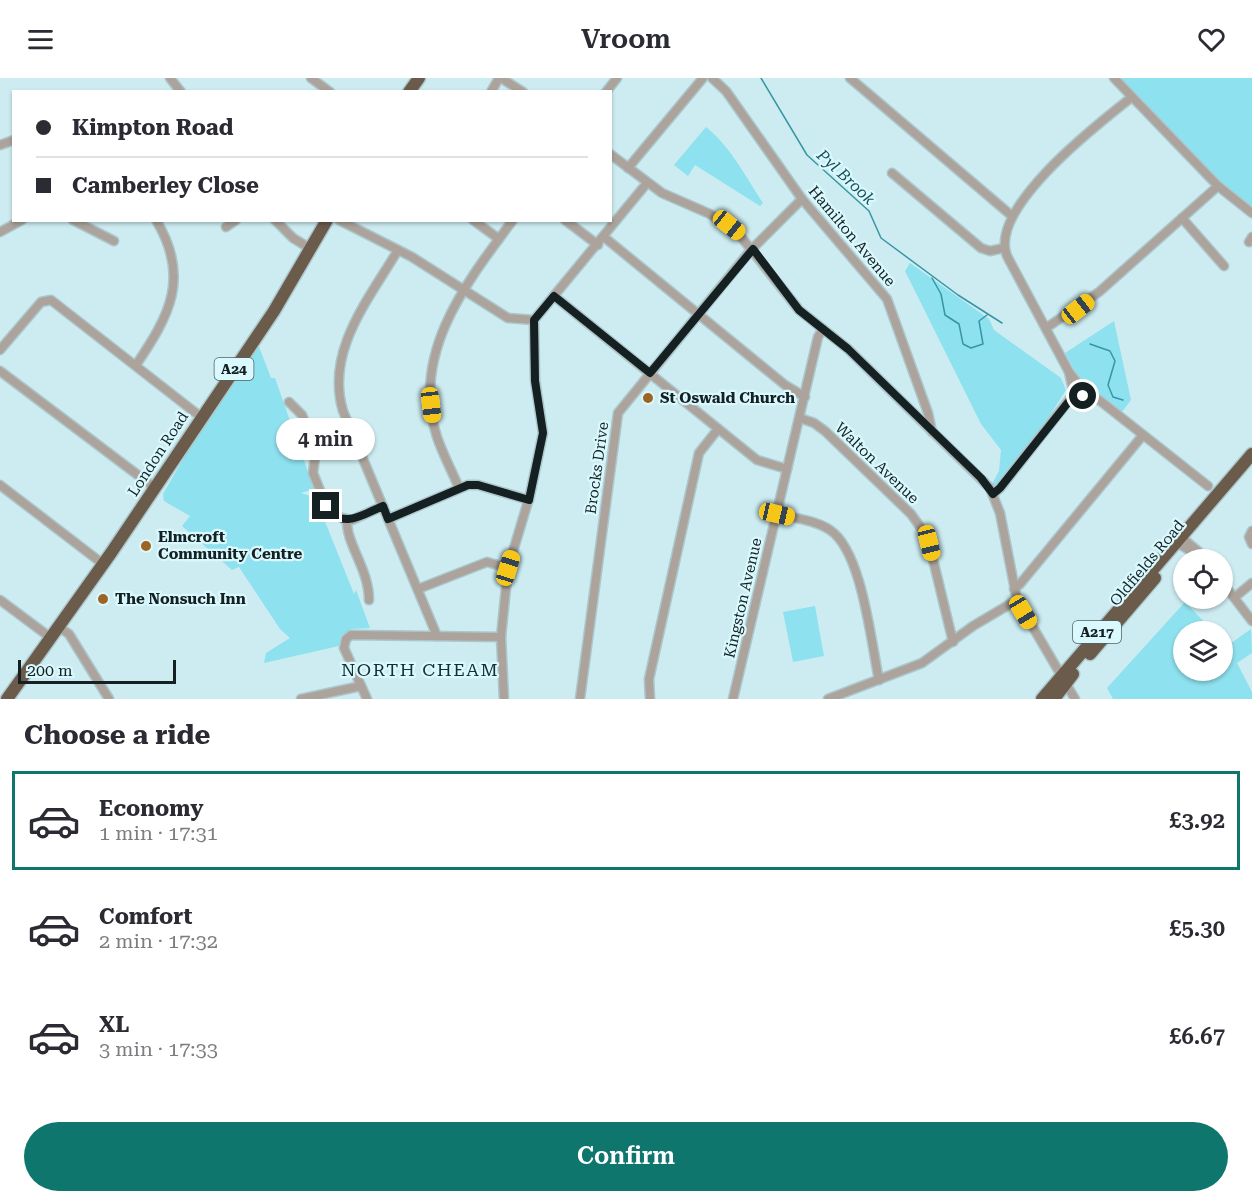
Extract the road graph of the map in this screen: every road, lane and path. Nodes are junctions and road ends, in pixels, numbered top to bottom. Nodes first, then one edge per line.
1 (170, 78) edge
2 (311, 78) edge
3 (500, 78) edge
4 (617, 78) edge
5 (703, 78) edge
6 (712, 78) edge
7 (850, 78) edge
8 (1114, 78) edge
9 (179, 90) edge
10 (327, 90) edge
11 (520, 90) edge
12 (608, 90) edge
13 (1132, 97) junction
14 (612, 156) edge
15 (628, 168) junction
16 (892, 173) dead end
17 (647, 183) junction
18 (1218, 186) junction
19 (802, 199) junction
20 (1252, 213) edge
21 (1012, 216) junction
22 (1182, 218) junction
23 (18, 222) edge
24 (77, 222) edge
25 (157, 222) edge
26 (233, 222) edge
27 (277, 222) edge
28 (326, 222) edge
29 (343, 222) edge
30 (476, 222) edge
31 (512, 222) edge
32 (568, 222) edge
33 (226, 227) dead end
34 (0, 232) edge
35 (604, 237) junction
36 (499, 239) junction
37 (114, 241) dead end
38 (598, 245) junction
39 (1004, 248) junction
40 (310, 249) junction
41 (753, 249) junction
42 (398, 250) junction
43 (1224, 266) dead end
44 (463, 289) junction
45 (554, 296) junction
46 (699, 314) junction
47 (534, 320) junction
48 (1046, 327) junction
49 (823, 329) junction
50 (0, 350) edge
51 (136, 365) junction
52 (0, 371) edge
53 (650, 373) junction
54 (1074, 395) junction
55 (805, 397) junction
56 (291, 409) dead end
57 (928, 413) junction
58 (201, 417) junction
59 (800, 418) junction
60 (918, 419) junction
61 (718, 429) junction
62 (932, 432) junction
63 (1143, 435) junction
64 (1252, 454) edge
65 (787, 469) junction
66 (0, 485) edge
67 (1208, 486) dead end
68 (155, 488) junction
69 (459, 488) junction
70 (993, 494) junction
71 (529, 500) junction
72 (383, 506) junction
73 (777, 514) junction
74 (388, 519) junction
75 (347, 520) junction
76 (1252, 531) edge
77 (1181, 541) junction
78 (1252, 544) edge
79 (1190, 549) edge
80 (103, 564) junction
81 (508, 568) junction
82 (1252, 583) edge
83 (418, 589) junction
84 (1014, 589) junction
85 (366, 594) dead end
86 (1234, 597) joint
87 (0, 600) edge
88 (1017, 600) junction
89 (1252, 621) edge
90 (59, 627) junction
91 (437, 636) junction
92 (501, 637) junction
93 (51, 638) junction
94 (953, 642) junction
95 (1063, 679) junction
96 (879, 680) junction
97 (361, 686) junction
98 (7, 699) edge
99 (109, 699) edge
100 (301, 699) edge
101 (367, 699) edge
102 (504, 699) edge
103 (580, 699) edge
104 (650, 699) edge
105 (733, 699) edge
106 (828, 699) edge
107 (1042, 699) edge
108 (1054, 699) edge
109 (1075, 699) edge

1 - 9 street
2 - 10 street
3 - 11 street
4 - 12 street
5 - 15 street
6 - 19 street, Hamilton Avenue
7 - 21 street
8 - 13 street
13 - 18 street
13 - 21 street
14 - 15 street
15 - 17 street
16 - 39 street
17 - 35 street
17 - 41 street
18 - 20 street
18 - 22 street
19 - 41 street, Brocks Drive
19 - 57 street, Hamilton Avenue
21 - 39 street
22 - 43 street
22 - 48 street
23 - 34 street
24 - 37 street
25 - 51 street
26 - 33 street
27 - 40 street
28 - 40 highway, London Road / A24
29 - 42 street
30 - 36 street
31 - 36 street
32 - 38 street
35 - 38 street
35 - 46 street
36 - 44 street
38 - 45 street
39 - 48 street
40 - 58 highway, London Road / A24
41 - 46 street, Brocks Drive
41 - 49 street
42 - 44 street
42 - 72 street
44 - 47 street
44 - 69 street
45 - 47 street
45 - 53 street
46 - 53 street, Brocks Drive
46 - 55 street
47 - 71 street
48 - 54 street
49 - 55 street, Kingston Avenue
49 - 60 street
50 - 51 street
51 - 58 street
52 - 68 street
53 - 61 street
53 - 103 street, Brocks Drive
54 - 63 street
54 - 70 street
55 - 59 street, Kingston Avenue
56 - 75 street
57 - 60 street
57 - 62 street, Hamilton Avenue
58 - 68 highway, London Road / A24
59 - 65 street, Kingston Avenue
59 - 94 street, Walton Avenue
60 - 62 street
61 - 65 street
61 - 104 street
62 - 70 street
63 - 67 street
63 - 84 street
64 - 77 highway, Oldfields Road / A217
65 - 73 street, Kingston Avenue
66 - 80 street
68 - 80 highway, London Road / A24
69 - 71 street
69 - 74 street
70 - 84 street
71 - 81 street
72 - 74 street
72 - 75 street
73 - 96 street
73 - 105 street, Kingston Avenue
74 - 83 street
75 - 85 street
76 - 78 street
77 - 79 street
77 - 95 highway, Oldfields Road / A217
80 - 90 highway, London Road / A24
81 - 83 street
81 - 92 street
82 - 86 street
83 - 91 street
84 - 88 street
86 - 89 street
87 - 93 street
88 - 94 street
88 - 95 street
90 - 93 highway, London Road / A24
90 - 99 street
91 - 92 street
91 - 97 street
92 - 102 street
93 - 98 highway, London Road / A24
94 - 96 street
95 - 107 highway, A217
95 - 108 highway, A217
95 - 109 street
96 - 106 street
97 - 100 street
97 - 101 street

